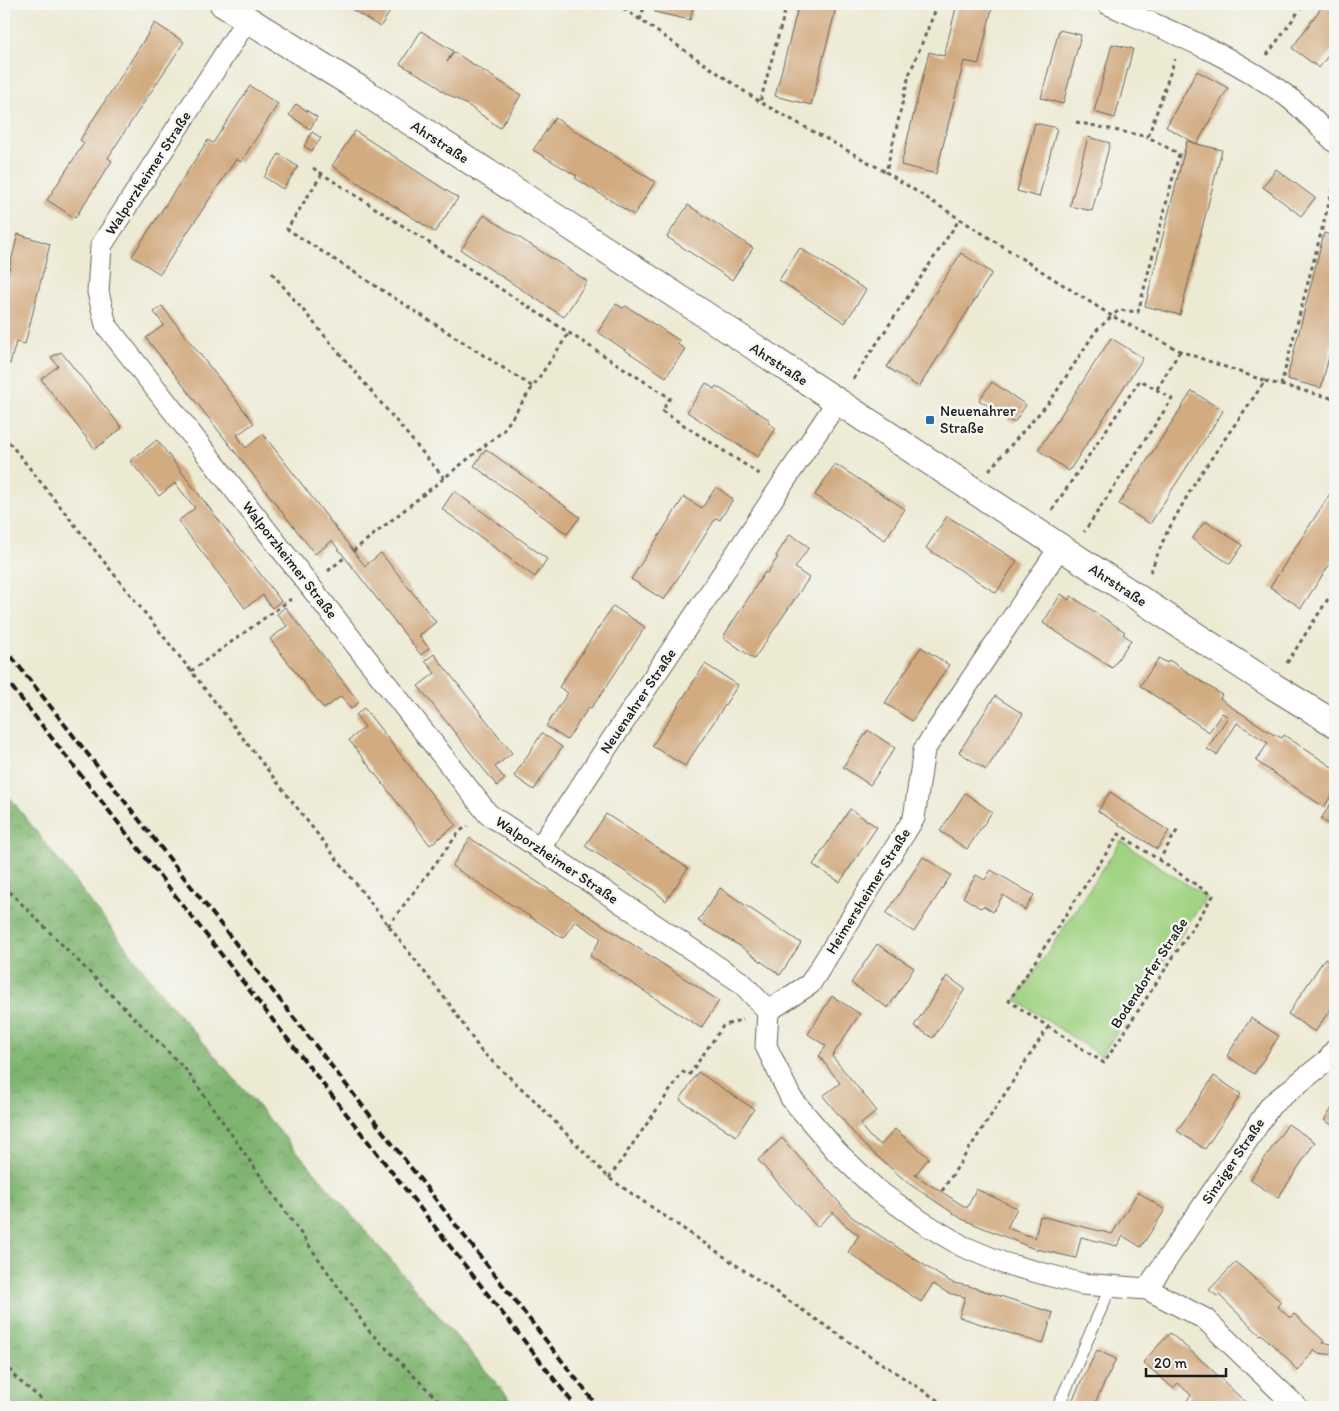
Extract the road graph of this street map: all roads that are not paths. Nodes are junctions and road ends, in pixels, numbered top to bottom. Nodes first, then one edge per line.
1 (224, 4) edge
2 (1108, 4) edge
3 (248, 18) junction
4 (1335, 142) edge
5 (837, 402) junction
6 (1065, 550) junction
7 (1335, 724) edge
8 (539, 849) junction
9 (768, 1011) junction
10 (1335, 1050) edge
11 (1111, 1286) junction
12 (1147, 1289) junction
13 (1058, 1407) edge
14 (1297, 1407) edge

1 - 3 street, Ahrstraße
2 - 4 street
3 - 5 street, Ahrstraße
3 - 8 street, Walporzheimer Straße
5 - 6 street, Ahrstraße
5 - 8 street, Neuenahrer Straße
6 - 7 street, Ahrstraße
6 - 9 street, Heimersheimer Straße
8 - 9 street, Walporzheimer Straße
9 - 11 street
10 - 12 street, Sinziger Straße
11 - 12 street
11 - 13 lane
12 - 14 street

